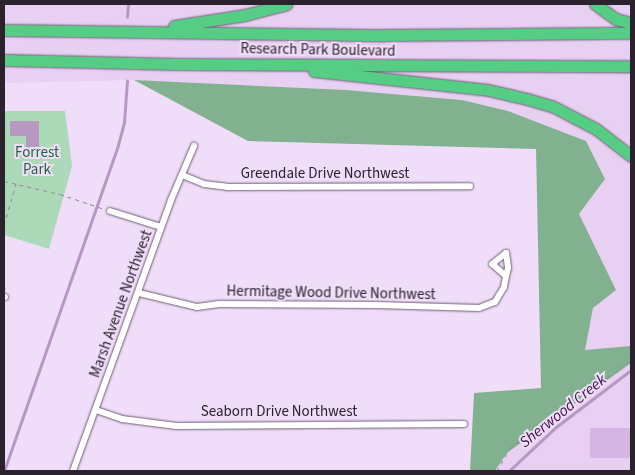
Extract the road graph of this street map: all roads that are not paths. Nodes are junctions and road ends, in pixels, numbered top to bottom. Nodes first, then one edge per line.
1 (287, 4) edge
2 (595, 4) edge
3 (631, 23) edge
4 (4, 30) edge
5 (141, 30) junction
6 (631, 33) edge
7 (4, 60) edge
8 (236, 64) junction
9 (631, 66) edge
10 (194, 146) dead end
11 (631, 156) edge
12 (182, 175) junction
13 (470, 186) dead end
14 (110, 211) dead end
15 (161, 227) junction
16 (506, 276) dead end
17 (138, 293) junction
18 (96, 410) junction
19 (464, 424) dead end
20 (74, 471) edge

1 - 5 highway
2 - 3 highway
4 - 5 highway, Research Park Boulevard
5 - 6 highway, Research Park Boulevard
7 - 8 highway, Research Park Boulevard
8 - 9 highway, Research Park Boulevard
8 - 11 highway
10 - 12 street, Marsh Avenue Northwest
12 - 13 street, Greendale Drive Northwest
12 - 15 street, Marsh Avenue Northwest
14 - 15 street
15 - 17 street, Marsh Avenue Northwest
16 - 17 street, Hermitage Wood Drive Northwest
17 - 18 street, Marsh Avenue Northwest
18 - 19 street, Seaborn Drive Northwest
18 - 20 street, Marsh Avenue Northwest

